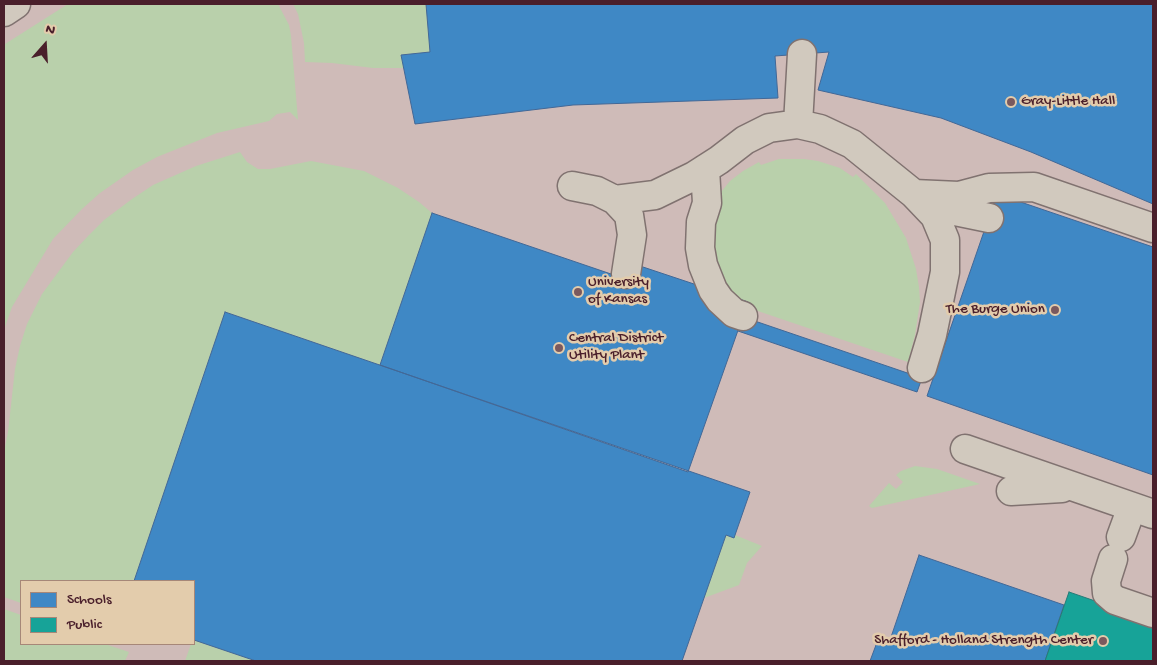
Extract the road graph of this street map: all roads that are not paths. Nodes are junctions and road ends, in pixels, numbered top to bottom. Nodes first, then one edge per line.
1 (16, 4) edge
2 (4, 12) edge
3 (802, 54) dead end
4 (798, 124) junction
5 (705, 169) junction
6 (572, 186) dead end
7 (663, 191) junction
8 (914, 194) junction
9 (615, 200) junction
10 (957, 203) junction
11 (989, 218) dead end
12 (1153, 228) edge
13 (632, 235) junction
14 (945, 240) junction
15 (626, 274) dead end
16 (743, 316) dead end
17 (922, 368) dead end
18 (965, 449) dead end
19 (1075, 487) junction
20 (1011, 491) dead end
21 (1143, 510) edge
22 (1153, 613) edge

1 - 2 street
3 - 4 street
4 - 5 street
4 - 8 street
5 - 7 street
5 - 16 street
6 - 9 street
7 - 9 street
7 - 13 street
8 - 10 street
8 - 14 street
9 - 13 street
10 - 11 street
10 - 12 street
10 - 14 street
13 - 15 street
14 - 17 street
18 - 19 street
19 - 20 street
19 - 21 street
21 - 22 street

